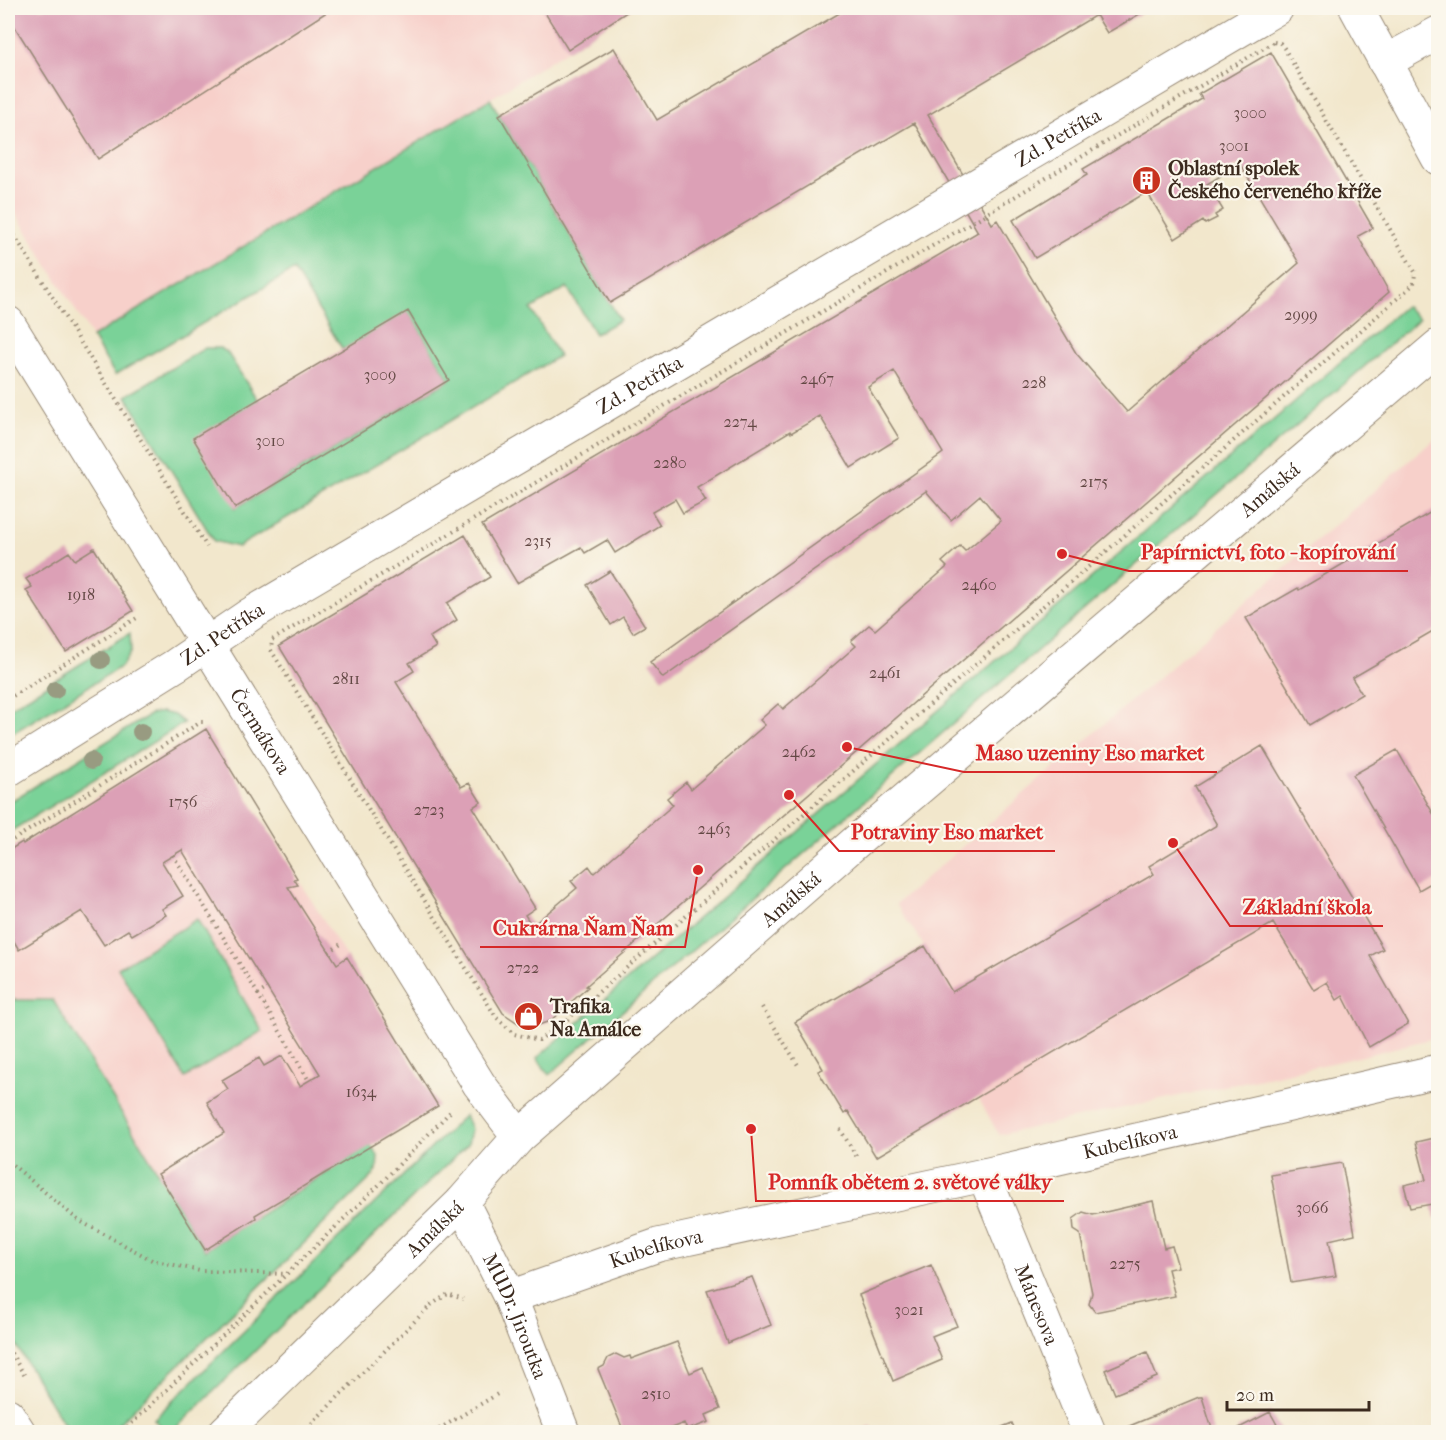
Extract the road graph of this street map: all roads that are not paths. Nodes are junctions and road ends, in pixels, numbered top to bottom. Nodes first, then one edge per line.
1 (1276, 8) edge
2 (1356, 8) edge
3 (1438, 33) edge
4 (1385, 62) junction
5 (1438, 158) edge
6 (8, 323) edge
7 (1438, 346) edge
8 (205, 643) junction
9 (8, 770) edge
10 (1438, 1071) edge
11 (519, 1137) junction
12 (984, 1175) junction
13 (462, 1202) junction
14 (510, 1297) junction
15 (8, 1415) edge
16 (19, 1432) edge
17 (225, 1432) edge
18 (563, 1432) edge
19 (1089, 1432) edge

1 - 8 street, Zd. Petříka
2 - 4 street
3 - 4 street
4 - 5 street
6 - 8 street, Čermákova
7 - 11 street, Amálská
8 - 9 street, Zd. Petříka
8 - 11 street, Čermákova
10 - 12 street, Kubelíkova
11 - 13 street, Amálská
12 - 14 street, Kubelíkova
12 - 19 street, Mánesova
13 - 14 street, MUDr. Jiroutka
13 - 17 street, Amálská
14 - 18 street, MUDr. Jiroutka
15 - 16 street

